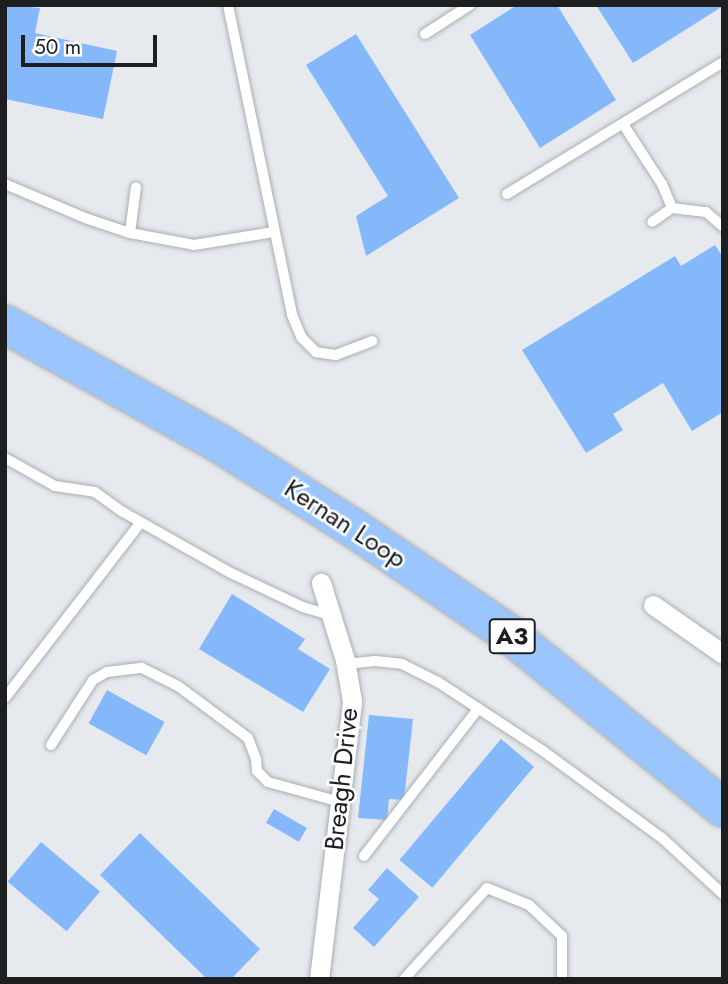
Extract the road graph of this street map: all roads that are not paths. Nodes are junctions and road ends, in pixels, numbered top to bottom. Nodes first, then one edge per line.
1 (228, 5) edge
2 (470, 5) edge
3 (425, 34) dead end
4 (723, 62) edge
5 (623, 124) junction
6 (5, 184) edge
7 (136, 187) dead end
8 (507, 194) dead end
9 (672, 208) junction
10 (652, 222) dead end
11 (723, 227) edge
12 (274, 232) junction
13 (130, 233) junction
14 (5, 324) edge
15 (372, 341) dead end
16 (5, 458) edge
17 (141, 522) junction
18 (321, 583) dead end
19 (653, 605) dead end
20 (330, 615) junction
21 (723, 654) edge
22 (346, 664) junction
23 (5, 698) edge
24 (479, 708) junction
25 (51, 745) dead end
26 (663, 757) junction
27 (723, 787) edge
28 (340, 802) junction
29 (723, 808) edge
30 (364, 856) dead end
31 (723, 894) edge
32 (318, 979) edge
33 (404, 979) edge
34 (562, 979) edge

1 - 12 lane
2 - 3 lane
4 - 5 lane
5 - 8 lane
5 - 9 lane
6 - 13 lane
7 - 13 lane
9 - 10 lane
9 - 11 lane
12 - 13 lane
12 - 15 lane
14 - 26 highway, Kernan Loop / A3
16 - 17 lane
17 - 20 lane
17 - 23 lane
18 - 20 street, Breagh Drive
19 - 21 street
20 - 22 street, Breagh Drive
22 - 24 lane
22 - 28 street, Breagh Drive
24 - 30 lane
24 - 31 lane
25 - 28 lane
26 - 27 highway
26 - 29 highway, A3
28 - 32 street, Breagh Drive
33 - 34 lane

